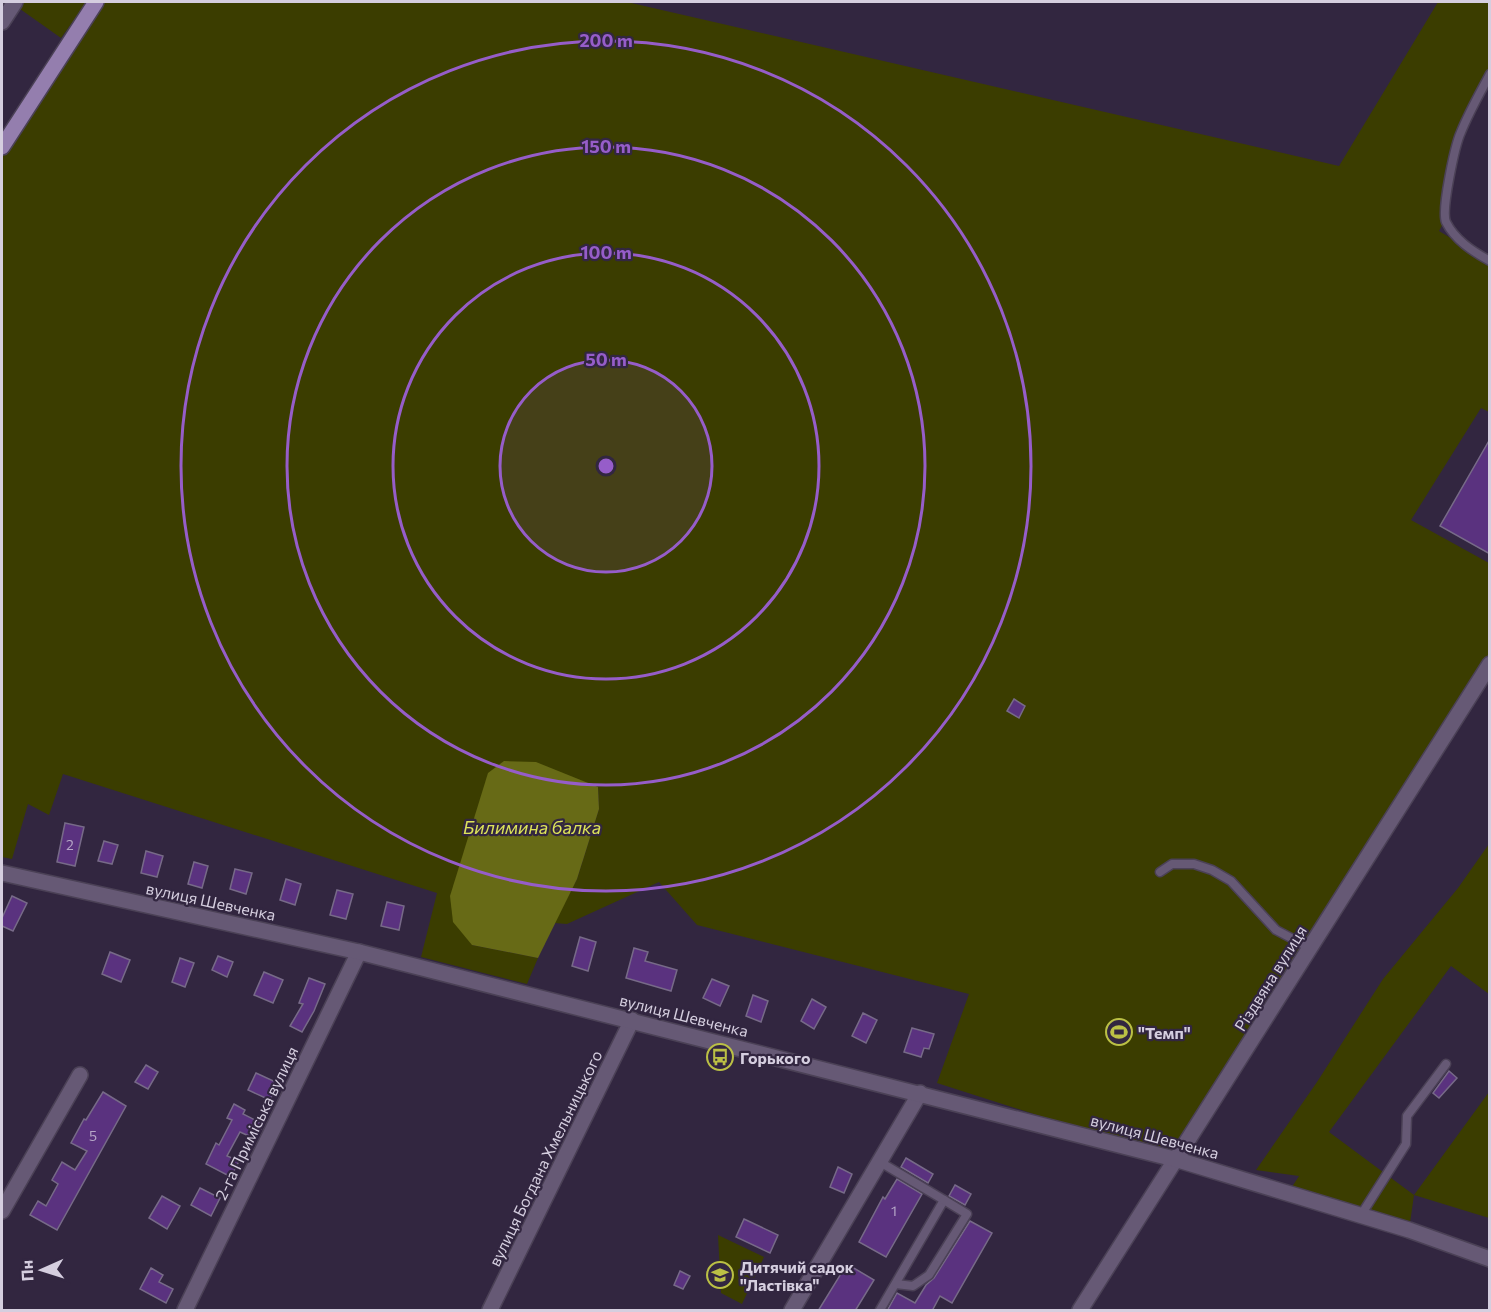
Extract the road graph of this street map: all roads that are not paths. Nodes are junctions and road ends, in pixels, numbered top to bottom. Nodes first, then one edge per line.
1 (15, 2) edge
2 (96, 2) edge
3 (2, 22) edge
4 (1490, 74) edge
5 (2, 147) edge
6 (1490, 261) edge
7 (1490, 664) edge
8 (1160, 872) dead end
9 (2, 873) edge
10 (1310, 948) junction
11 (358, 952) junction
12 (632, 1020) junction
13 (1446, 1064) dead end
14 (81, 1076) dead end
15 (920, 1093) junction
16 (1178, 1160) junction
17 (880, 1162) junction
18 (944, 1200) junction
19 (2, 1211) edge
20 (1361, 1215) junction
21 (1490, 1259) edge
22 (896, 1284) junction
23 (185, 1311) edge
24 (490, 1311) edge
25 (792, 1311) edge
26 (880, 1311) edge
27 (1080, 1311) edge

1 - 3 street
2 - 5 main road
4 - 6 lane
7 - 10 street, Різдвяна вулиця
8 - 10 lane
9 - 11 street, вулиця Шевченка
10 - 16 street, Різдвяна вулиця
11 - 12 street, вулиця Шевченка
11 - 23 street, 2-га Приміська вулиця
12 - 15 street, вулиця Шевченка
12 - 24 street, вулиця Богдана Хмельницького
13 - 20 lane
14 - 19 street
15 - 16 street, вулиця Шевченка
15 - 17 street
16 - 20 street, вулиця Шевченка
16 - 27 street, Різдвяна вулиця
17 - 18 lane
17 - 25 street
18 - 22 lane
18 - 22 lane
20 - 21 street, вулиця Шевченка
22 - 26 lane

